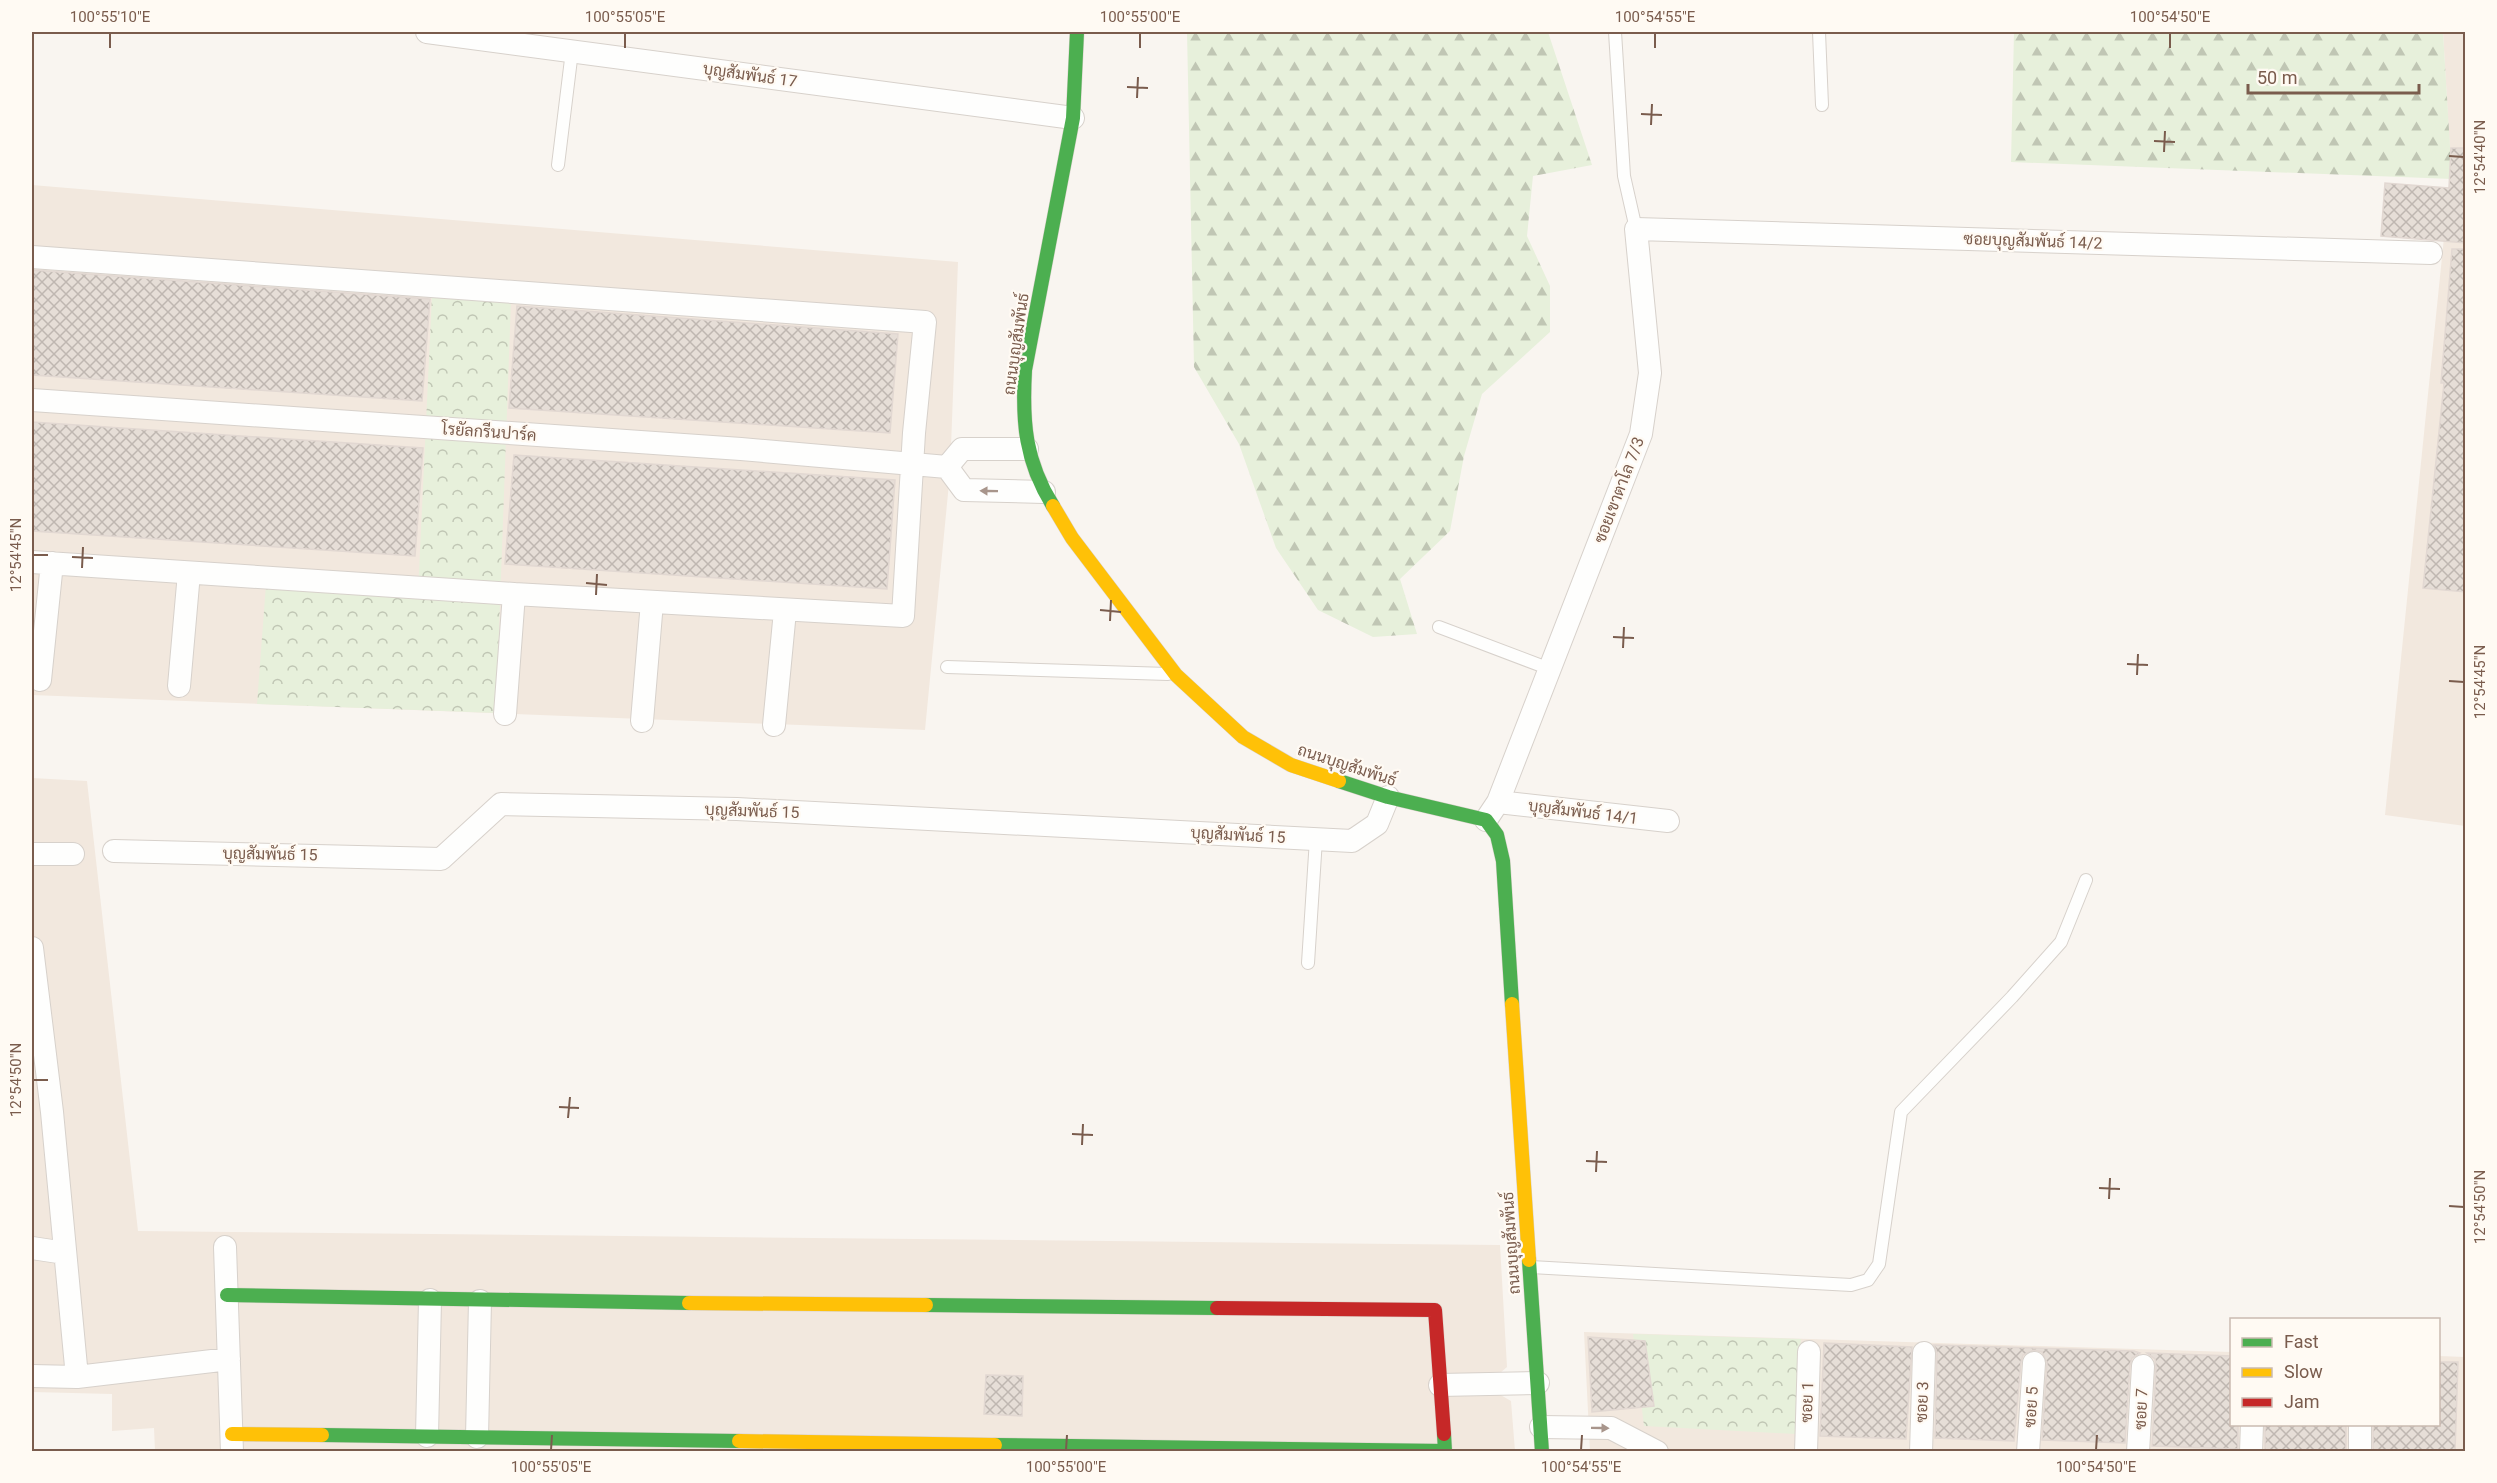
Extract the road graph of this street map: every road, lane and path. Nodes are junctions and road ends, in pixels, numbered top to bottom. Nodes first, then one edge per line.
1 (427, 32) edge
2 (1077, 32) edge
3 (1615, 32) edge
4 (1819, 32) edge
5 (572, 51) junction
6 (1822, 105) dead end
7 (1073, 118) junction
8 (558, 165) dead end
9 (1636, 229) junction
10 (2431, 253) dead end
11 (32, 257) edge
12 (32, 400) edge
13 (1027, 449) junction
14 (912, 465) junction
15 (947, 467) junction
16 (1044, 492) junction
17 (41, 563) edge
18 (189, 573) junction
19 (514, 594) junction
20 (652, 602) junction
21 (785, 610) junction
22 (1439, 627) dead end
23 (947, 667) dead end
24 (1550, 669) junction
25 (1176, 675) junction
26 (40, 680) dead end
27 (179, 686) dead end
28 (505, 714) dead end
29 (642, 721) dead end
30 (774, 725) dead end
31 (1388, 797) junction
32 (1492, 811) junction
33 (1668, 821) dead end
34 (1316, 839) junction
35 (114, 851) dead end
36 (32, 854) edge
37 (73, 854) dead end
38 (2086, 880) dead end
39 (32, 959) edge
40 (1308, 963) dead end
41 (42, 1110) edge
42 (225, 1246) dead end
43 (32, 1248) edge
44 (65, 1253) junction
45 (1529, 1267) junction
46 (228, 1295) junction
47 (430, 1300) junction
48 (480, 1301) junction
49 (1809, 1352) dead end
50 (1924, 1353) dead end
51 (229, 1359) junction
52 (2034, 1362) dead end
53 (2143, 1366) dead end
54 (32, 1376) edge
55 (78, 1377) junction
56 (1538, 1383) junction
57 (1440, 1385) junction
58 (2252, 1426) edge
59 (2360, 1426) edge
60 (1541, 1427) junction
61 (427, 1436) junction
62 (477, 1437) junction
63 (232, 1443) edge
64 (1542, 1452) edge
65 (1657, 1452) edge
66 (1806, 1452) edge
67 (1921, 1452) edge
68 (2028, 1452) edge
69 (2138, 1452) edge
70 (2251, 1452) edge
71 (2360, 1452) edge

1 - 5 street, บุญสัมพันธ์ 17
2 - 7 street, ถนนบุญสัมพันธ์
3 - 9 lane, ซอยเขาตาโล 7/3
4 - 6 lane
5 - 7 street, บุญสัมพันธ์ 17
5 - 8 lane
7 - 13 street, ถนนบุญสัมพันธ์
9 - 10 street, ซอยบุญสัมพันธ์ 14/2
9 - 24 street, ซอยเขาตาโล 7/3
11 - 14 street
12 - 14 street, โรยัลกรีนปาร์ค
13 - 15 street
13 - 16 street, ถนนบุญสัมพันธ์
14 - 15 street, โรยัลกรีนปาร์ค
14 - 21 street
16 -> 15 street
16 - 25 street, ถนนบุญสัมพันธ์
17 - 18 street
17 - 26 street
18 - 19 street
18 - 27 street
19 - 20 street
19 - 28 street
20 - 21 street
20 - 29 street
21 - 30 street
22 - 24 lane
23 - 25 lane
24 - 32 street, ซอยเขาตาโล 7/3
25 - 31 street, ถนนบุญสัมพันธ์
31 - 32 street, ถนนบุญสัมพันธ์
31 - 34 street, บุญสัมพันธ์ 15
32 - 33 street, บุญสัมพันธ์ 14/1
32 - 45 street, ถนนบุญสัมพันธ์
34 - 35 street, บุญสัมพันธ์ 15
34 - 40 lane
36 - 37 street
38 - 45 lane
39 - 41 street
41 - 44 street
42 - 46 street
43 - 44 street
44 - 55 street
45 - 56 street, ถนนบุญสัมพันธ์
46 - 47 street
46 - 51 street
47 - 48 street
47 - 61 street
48 - 57 street
48 - 62 street
49 - 66 street, ซอย 1
50 - 67 street, ซอย 3
51 - 55 street
51 - 63 street
52 - 68 street, ซอย 5
53 - 69 street, ซอย 7
54 - 55 street
56 - 57 street
56 - 60 street, ถนนบุญสัมพันธ์
57 - 62 street
58 - 70 street
59 - 71 street
60 - 64 street, ถนนบุญสัมพันธ์
60 -> 65 street
61 - 62 street
61 - 63 street

